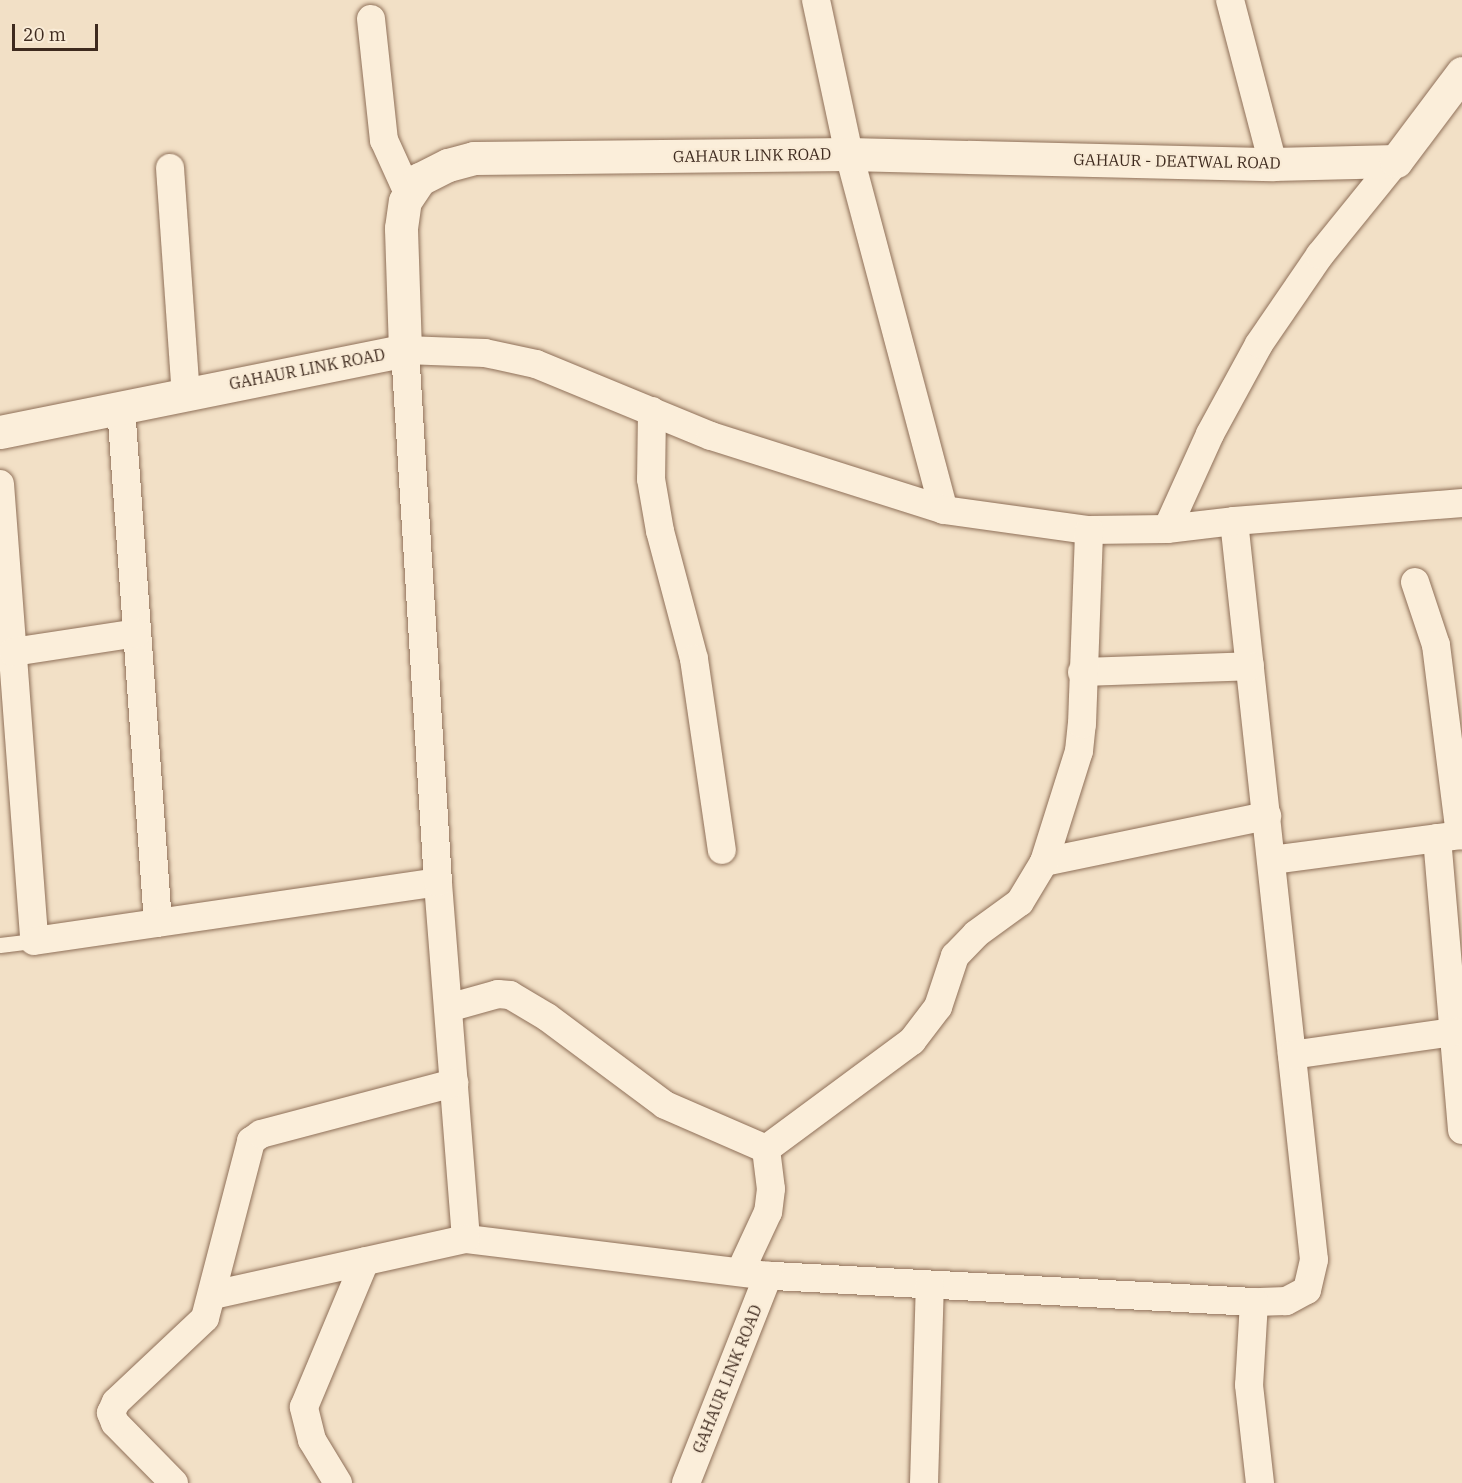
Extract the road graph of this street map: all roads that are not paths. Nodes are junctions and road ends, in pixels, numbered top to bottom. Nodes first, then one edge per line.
1 (816, 0) edge
2 (1230, 0) edge
3 (371, 19) dead end
4 (1462, 73) edge
5 (849, 154) junction
6 (1396, 161) junction
7 (1273, 164) junction
8 (170, 168) dead end
9 (409, 195) junction
10 (405, 350) junction
11 (186, 394) junction
12 (121, 407) junction
13 (652, 411) junction
14 (0, 432) edge
15 (0, 484) edge
16 (1462, 503) edge
17 (944, 510) junction
18 (1234, 521) junction
19 (1167, 529) junction
20 (1089, 531) junction
21 (1415, 582) dead end
22 (137, 633) junction
23 (13, 652) junction
24 (1250, 666) junction
25 (1082, 672) junction
26 (1267, 816) junction
27 (1453, 836) edge
28 (722, 850) dead end
29 (1272, 860) junction
30 (1044, 862) junction
31 (438, 882) junction
32 (158, 922) junction
33 (34, 941) junction
34 (0, 945) edge
35 (448, 1008) junction
36 (1454, 1032) junction
37 (1292, 1054) junction
38 (454, 1083) junction
39 (1462, 1131) edge
40 (766, 1149) junction
41 (466, 1239) junction
42 (365, 1261) junction
43 (740, 1272) junction
44 (768, 1276) junction
45 (930, 1284) junction
46 (213, 1295) junction
47 (1254, 1302) junction
48 (174, 1483) edge
49 (338, 1483) edge
50 (686, 1483) edge
51 (924, 1483) edge
52 (1260, 1483) edge

1 - 5 street
2 - 7 street
3 - 9 street
4 - 6 street
5 - 7 street, GAHAUR - DEATWAL ROAD
5 - 9 street, GAHAUR LINK ROAD
5 - 17 street
6 - 7 street, GAHAUR - DEATWAL ROAD
6 - 19 street
8 - 11 street
9 - 10 street, GAHAUR LINK ROAD
10 - 11 street, GAHAUR LINK ROAD
10 - 13 street
10 - 31 street
11 - 12 street, GAHAUR LINK ROAD
12 - 14 street, GAHAUR LINK ROAD
12 - 22 street
13 - 17 street
13 - 28 street
15 - 23 street
16 - 18 street
17 - 20 street
18 - 19 street
18 - 24 street
19 - 20 street
20 - 25 street
21 - 27 street
22 - 23 street
22 - 32 street
23 - 33 street
24 - 25 street
24 - 26 street
25 - 30 street
26 - 29 street
26 - 30 street
27 - 29 street
27 - 36 street
29 - 37 street
30 - 40 street
31 - 32 street
31 - 35 street
32 - 33 street
33 - 34 lane
35 - 38 street
35 - 40 street
36 - 37 street
36 - 39 street
37 - 47 street
38 - 41 street
38 - 46 street
40 - 43 street
41 - 42 street
41 - 43 street
42 - 46 street
42 - 49 street
43 - 44 street
44 - 45 street
44 - 50 street, GAHAUR LINK ROAD
45 - 47 street
45 - 51 street
46 - 48 street
47 - 52 street

